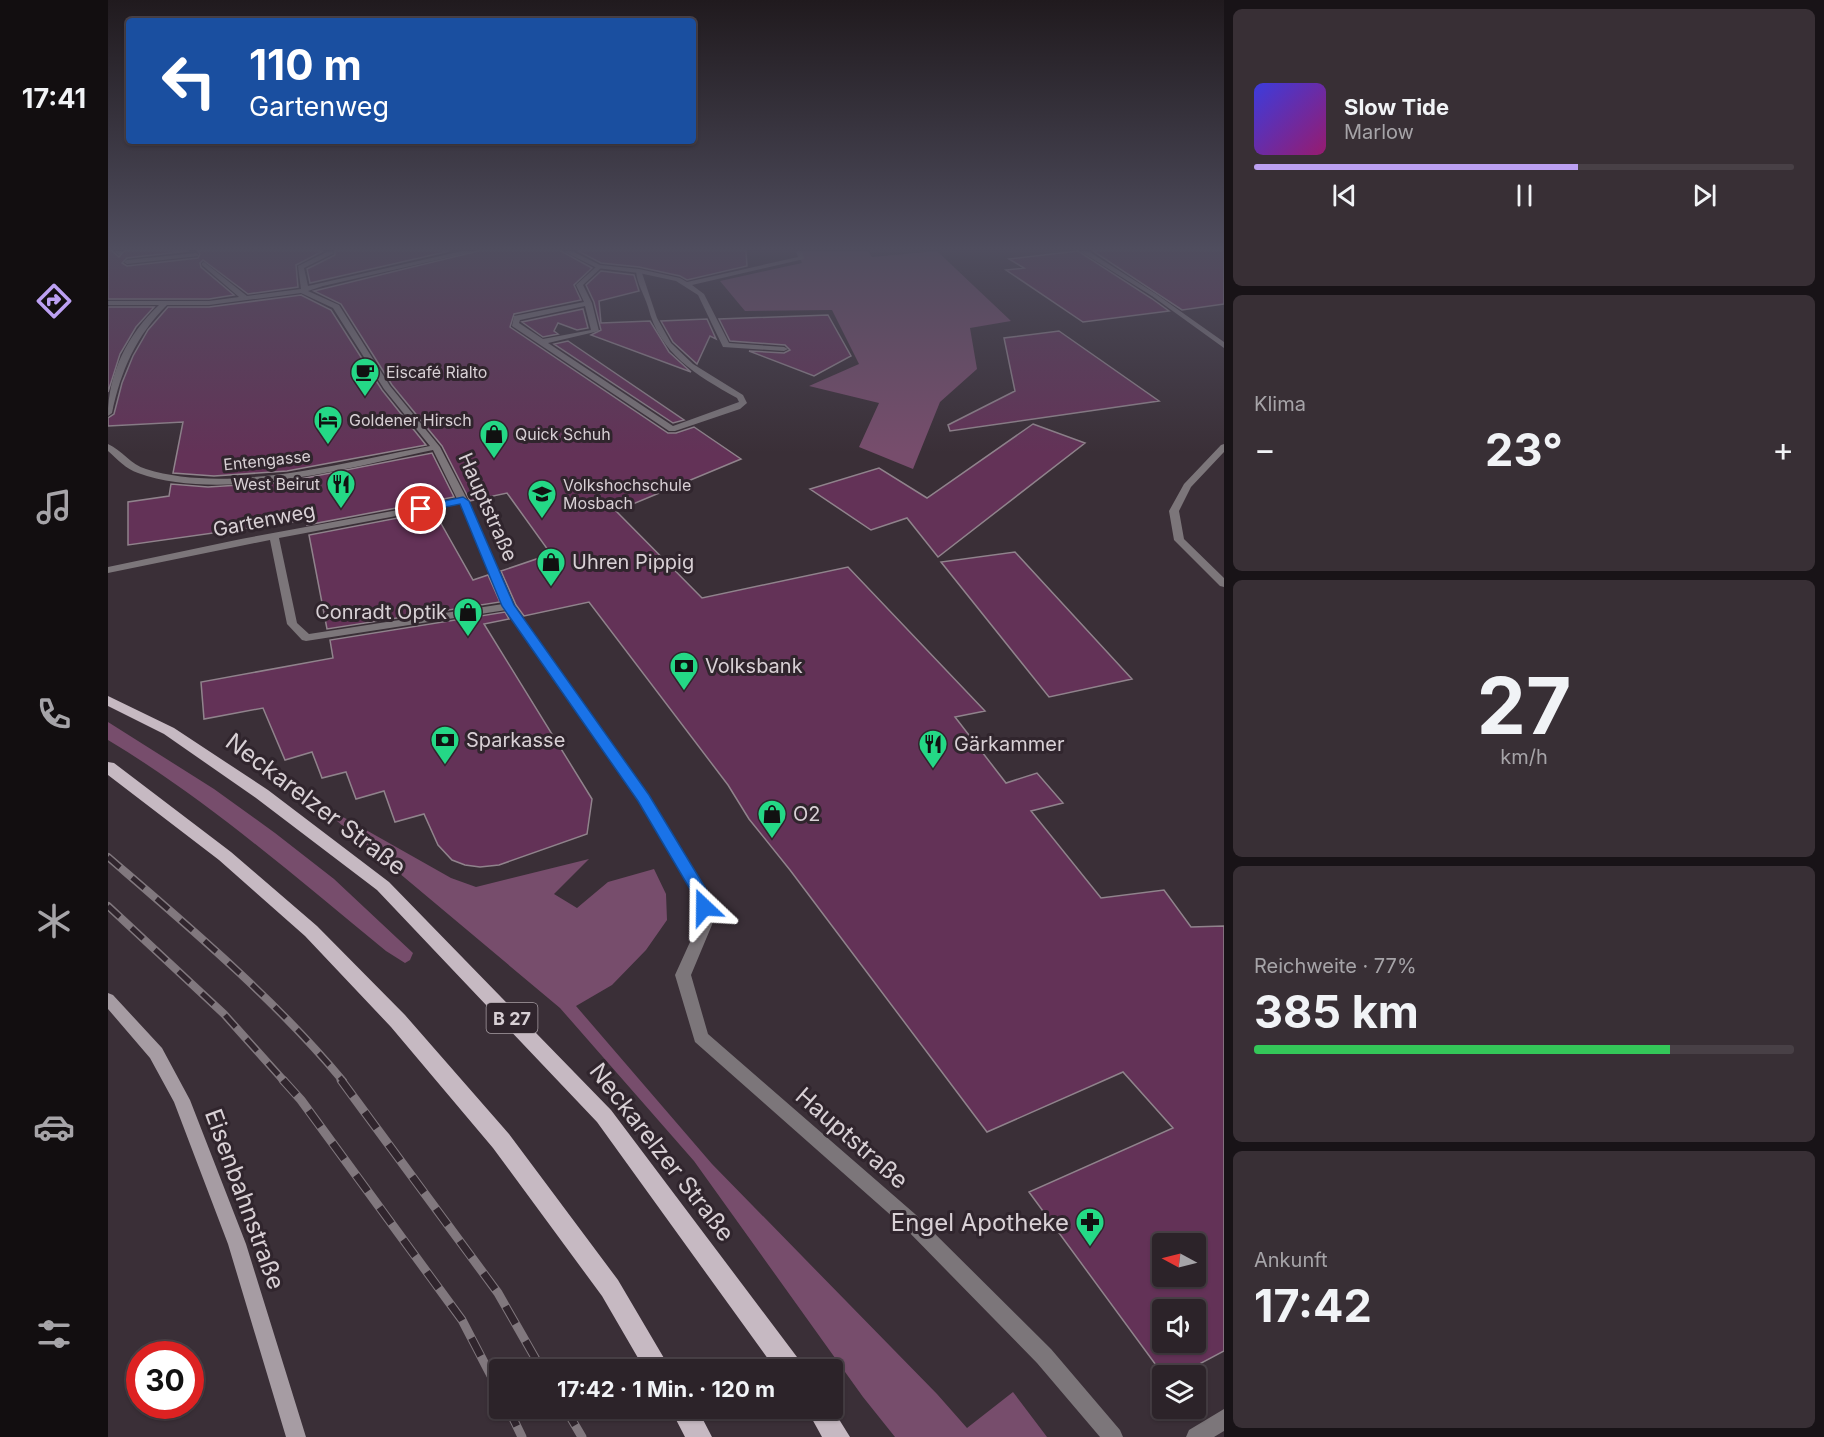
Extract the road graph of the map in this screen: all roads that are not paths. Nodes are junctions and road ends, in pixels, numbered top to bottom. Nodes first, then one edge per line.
1 (151, 318) edge
2 (343, 318) edge
3 (516, 318) edge
4 (592, 318) edge
5 (653, 318) edge
6 (713, 318) edge
7 (1186, 318) edge
8 (540, 342) junction
9 (1224, 346) edge
10 (784, 349) dead end
11 (108, 413) edge
12 (108, 447) edge
13 (436, 447) junction
14 (1224, 447) edge
15 (463, 501) junction
16 (274, 536) junction
17 (108, 570) edge
18 (1224, 584) edge
19 (508, 606) junction
20 (108, 700) edge
21 (108, 767) edge
22 (108, 999) edge
23 (652, 1359) edge
24 (783, 1359) edge
25 (688, 1419) edge
26 (825, 1419) edge
27 (1224, 1419) edge
28 (296, 1437) edge
29 (699, 1437) edge
30 (837, 1437) edge
31 (1113, 1437) edge
32 (1196, 1437) edge

1 - 11 street
2 - 13 street, Hauptstraße
3 - 8 street
4 - 8 street
5 - 8 street
6 - 10 street
7 - 9 street
12 - 13 street, Entengasse
13 - 15 street, Hauptstraße
14 - 18 street
15 - 16 street, Gartenweg
15 - 19 street, Hauptstraße
16 - 17 street, Gartenweg
16 - 19 street
19 - 31 street, Hauptstraße
20 - 24 main road, Neckarelzer Straße / B 27
21 - 23 main road
22 - 28 main road, Eisenbahnstraße
25 - 29 main road
26 - 30 main road
27 - 32 street

